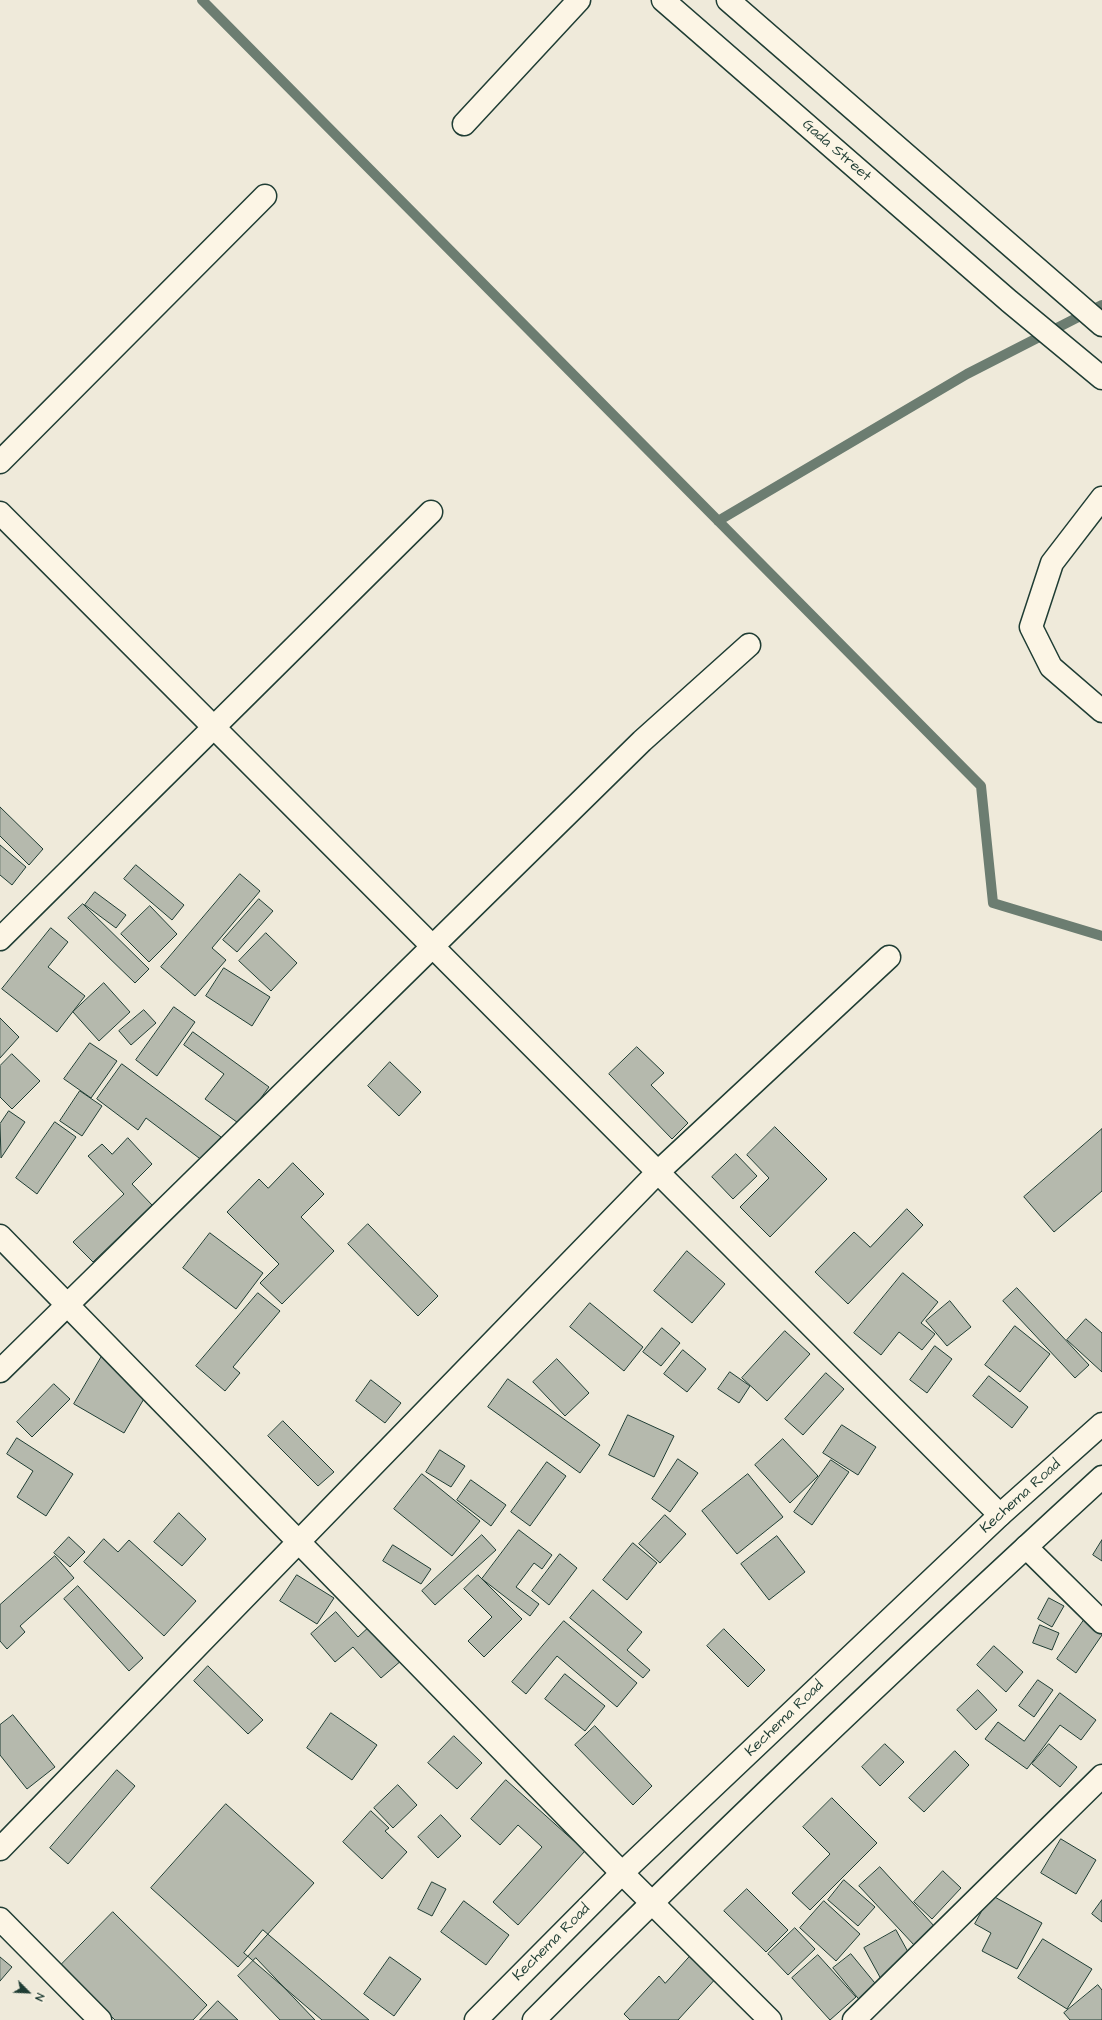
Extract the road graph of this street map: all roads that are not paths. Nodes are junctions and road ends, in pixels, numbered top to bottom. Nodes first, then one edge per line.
1 (579, 0) edge
2 (663, 0) edge
3 (728, 0) edge
4 (464, 124) dead end
5 (265, 196) dead end
6 (1102, 325) edge
7 (1102, 378) edge
8 (0, 462) edge
9 (1102, 498) edge
10 (431, 512) dead end
11 (0, 514) edge
12 (749, 645) dead end
13 (1102, 711) edge
14 (213, 727) junction
15 (0, 939) edge
16 (433, 947) junction
17 (890, 956) dead end
18 (658, 1172) junction
19 (0, 1236) edge
20 (67, 1305) junction
21 (0, 1371) edge
22 (1102, 1424) edge
23 (1102, 1477) edge
24 (1000, 1515) junction
25 (298, 1541) junction
26 (1026, 1547) junction
27 (1102, 1622) edge
28 (1102, 1776) edge
29 (0, 1849) edge
30 (622, 1873) junction
31 (651, 1902) junction
32 (0, 1919) edge
33 (100, 2020) edge
34 (476, 2020) edge
35 (534, 2020) edge
36 (770, 2020) edge
37 (854, 2020) edge

1 - 4 street
2 - 7 street, Gada Street
3 - 6 street
5 - 8 street
9 - 13 street
10 - 14 street
11 - 14 street
12 - 16 street
14 - 15 street
14 - 16 street
16 - 18 street
16 - 20 street
17 - 18 street
18 - 24 street
18 - 25 street
19 - 20 street
20 - 21 street
20 - 25 street
22 - 24 street, Kechema Road
23 - 26 street
24 - 30 street, Kechema Road
25 - 29 street
25 - 30 street
26 - 27 street
26 - 31 street
28 - 37 street
30 - 31 street
30 - 34 street, Kechema Road
31 - 35 street
31 - 36 street
32 - 33 street

